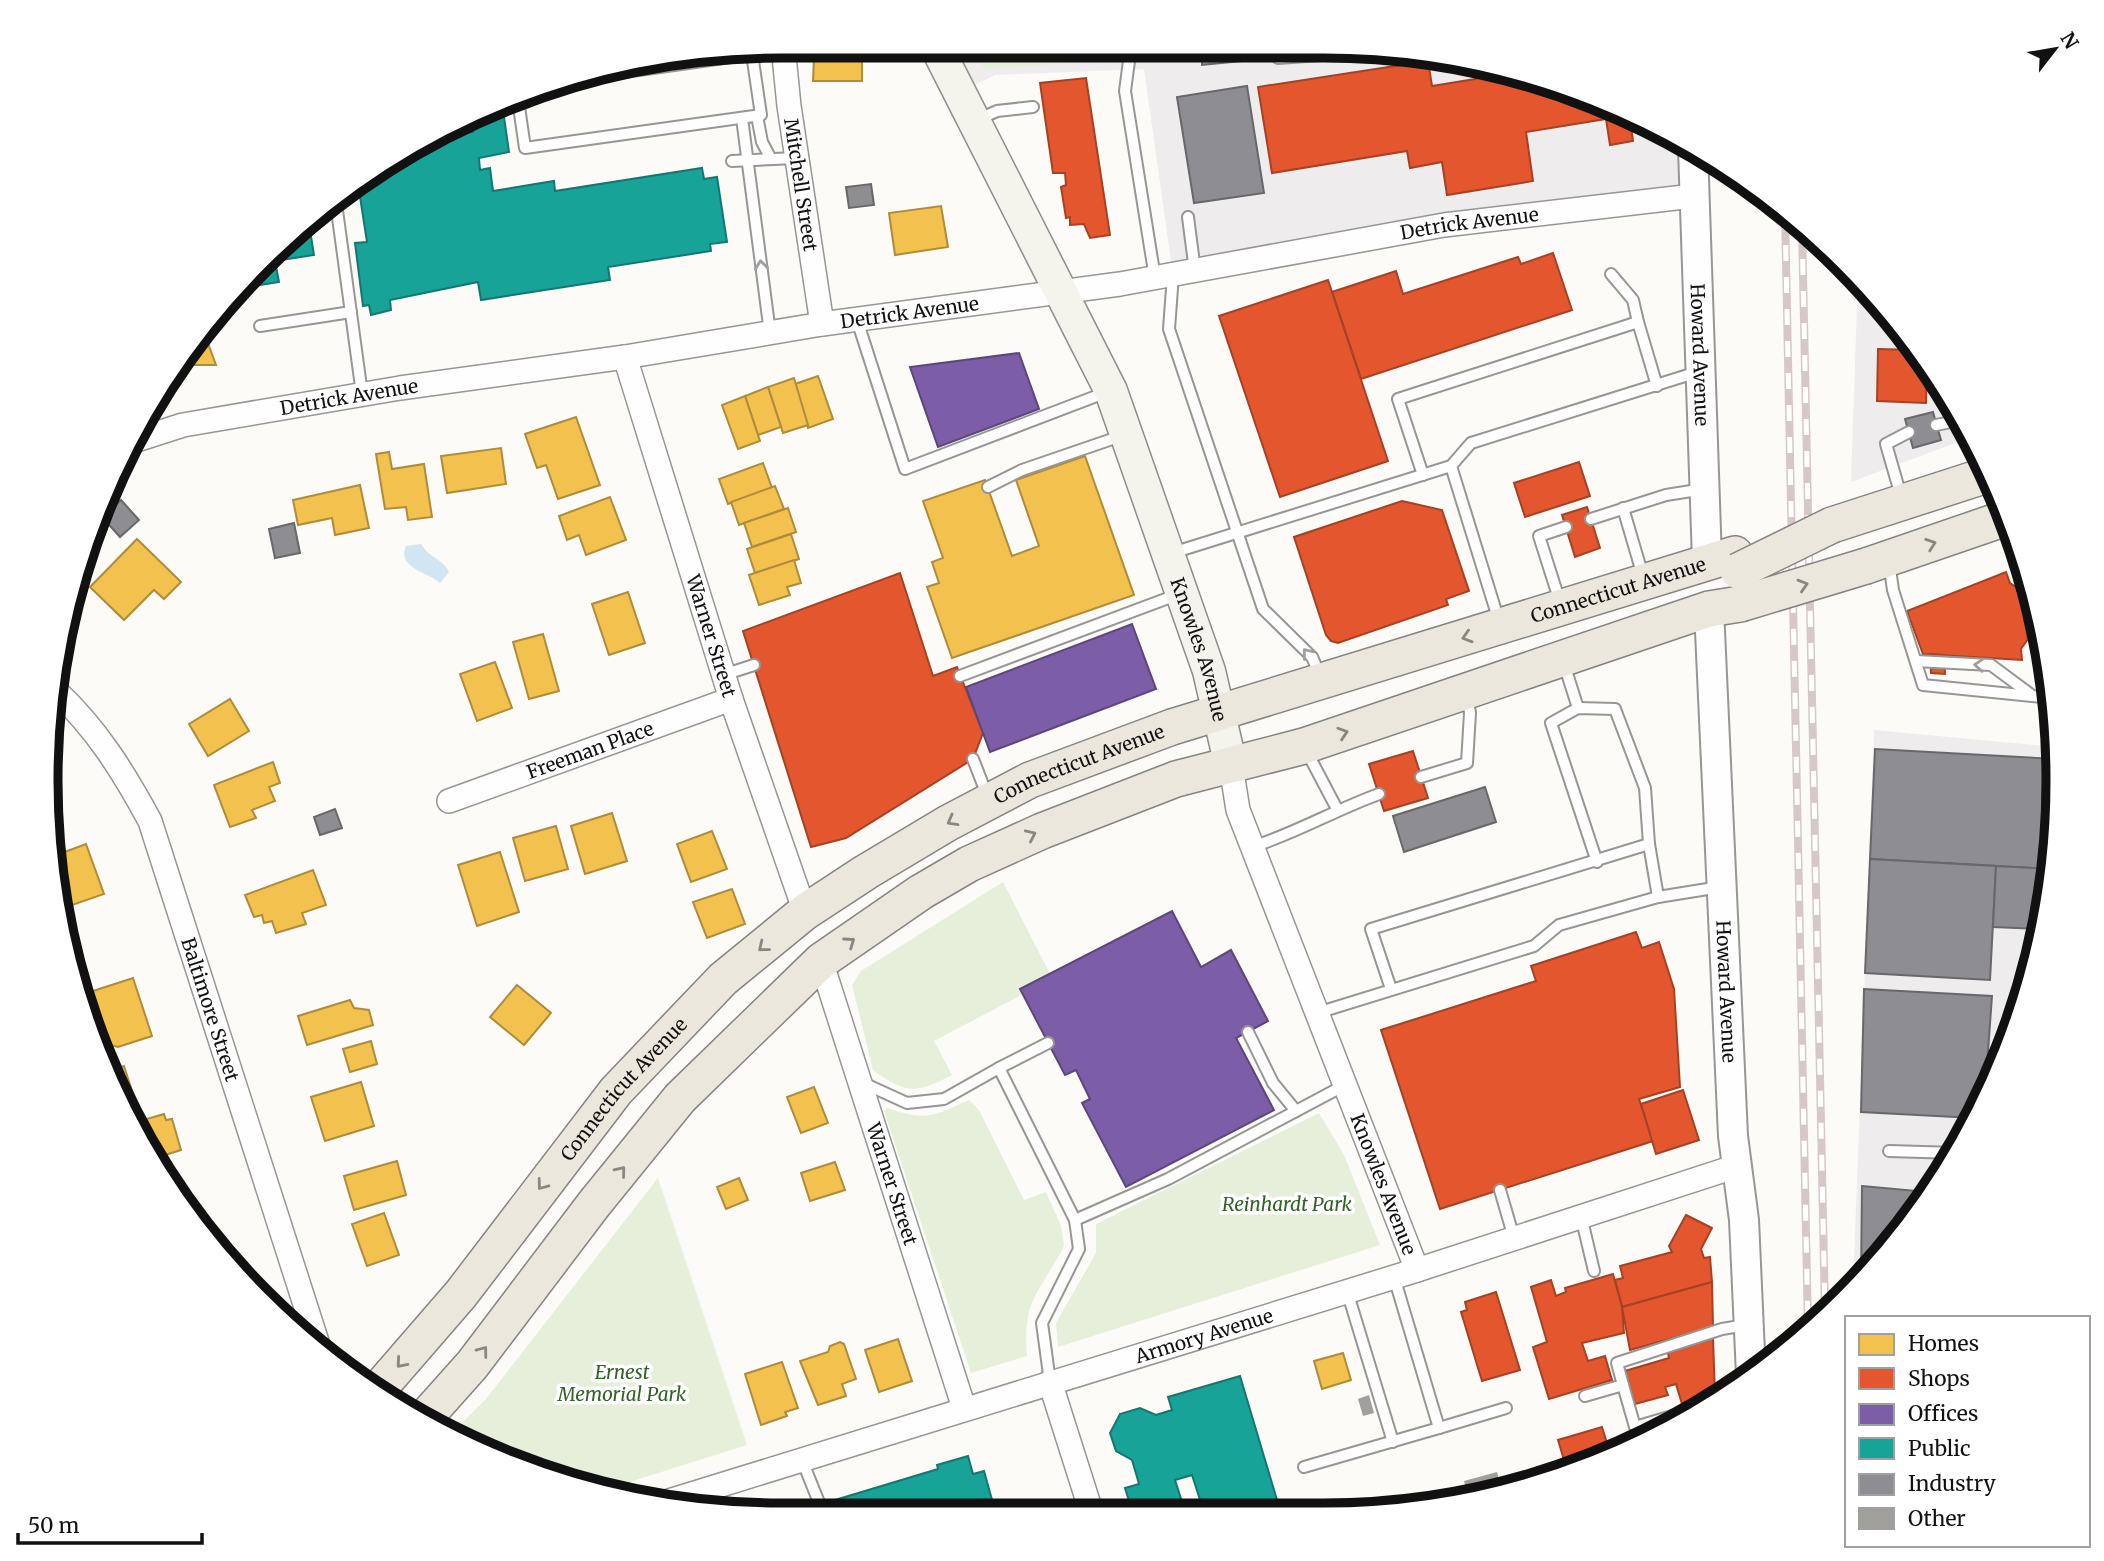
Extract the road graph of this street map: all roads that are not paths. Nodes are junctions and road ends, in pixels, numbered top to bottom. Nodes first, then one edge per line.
1 (784, 58) edge
2 (942, 58) edge
3 (1129, 58) edge
4 (753, 59) edge
5 (519, 107) edge
6 (1033, 107) dead end
7 (757, 116) junction
8 (742, 118) junction
9 (975, 122) junction
10 (796, 158) junction
11 (771, 159) junction
12 (1693, 160) edge
13 (732, 161) dead end
14 (747, 161) junction
15 (1693, 196) junction
16 (337, 210) edge
17 (1188, 217) dead end
18 (1174, 274) junction
19 (1611, 274) dead end
20 (1062, 290) junction
21 (351, 312) junction
22 (857, 320) junction
23 (1638, 322) junction
24 (822, 324) junction
25 (260, 326) dead end
26 (770, 333) junction
27 (625, 357) junction
28 (1702, 375) junction
29 (1657, 386) junction
30 (1111, 391) junction
31 (362, 394) junction
32 (1951, 422) edge
33 (1936, 425) dead end
34 (1909, 432) dead end
35 (1126, 434) junction
36 (145, 437) edge
37 (1451, 466) junction
38 (1423, 475) junction
39 (1979, 478) edge
40 (988, 487) dead end
41 (1707, 489) junction
42 (1903, 502) junction
43 (1623, 508) junction
44 (1591, 519) dead end
45 (1998, 521) edge
46 (1566, 527) dead end
47 (1237, 533) junction
48 (1168, 554) junction
49 (1877, 563) junction
50 (1726, 580) junction
51 (1644, 581) junction
52 (1181, 594) junction
53 (1562, 608) junction
54 (1502, 627) junction
55 (1577, 654) junction
56 (1916, 661) junction
57 (754, 665) dead end
58 (723, 676) junction
59 (960, 676) dead end
60 (1322, 681) junction
61 (1467, 692) junction
62 (2032, 695) junction
63 (2041, 696) edge
64 (63, 697) edge
65 (731, 699) junction
66 (1578, 708) junction
67 (1218, 712) junction
68 (1304, 746) junction
69 (973, 759) dead end
70 (1231, 766) junction
71 (1421, 778) dead end
72 (1379, 794) dead end
73 (449, 801) dead end
74 (989, 801) junction
75 (1337, 809) junction
76 (1649, 845) junction
77 (1252, 847) junction
78 (1597, 862) junction
79 (1723, 886) junction
80 (1658, 897) junction
81 (805, 912) junction
82 (821, 961) junction
83 (1391, 989) junction
84 (1317, 1013) junction
85 (1248, 1032) dead end
86 (1048, 1043) dead end
87 (999, 1068) junction
88 (859, 1081) junction
89 (1345, 1085) junction
90 (1296, 1111) junction
91 (1889, 1151) dead end
92 (1942, 1153) edge
93 (1737, 1166) junction
94 (1500, 1190) dead end
95 (1581, 1216) junction
96 (1075, 1220) junction
97 (1514, 1238) junction
98 (1417, 1270) junction
99 (1594, 1271) dead end
100 (1394, 1277) junction
101 (1347, 1291) junction
102 (1749, 1325) junction
103 (314, 1332) edge
104 (1751, 1363) edge
105 (1050, 1382) junction
106 (383, 1384) edge
107 (1623, 1385) junction
108 (1585, 1396) dead end
109 (964, 1408) junction
110 (1506, 1408) dead end
111 (430, 1412) edge
112 (1662, 1418) edge
113 (1635, 1426) junction
114 (1439, 1428) junction
115 (1637, 1432) edge
116 (1393, 1442) junction
117 (802, 1460) junction
118 (1304, 1467) dead end
119 (683, 1497) edge
120 (819, 1503) edge
121 (1088, 1503) edge

1 - 10 street, Mitchell Street
2 - 9 main road, Knowles Avenue
3 - 18 lane
4 - 7 lane
5 - 8 lane
6 - 9 lane
7 - 8 lane
7 - 11 lane
8 - 14 lane
9 - 20 main road, Knowles Avenue
10 - 11 lane
10 - 24 street, Mitchell Street
11 - 14 lane
12 - 15 street, Howard Avenue
13 - 14 lane
26 -> 14 lane
15 - 18 street, Detrick Avenue
15 - 28 street, Howard Avenue
16 - 21 lane
17 - 18 lane
18 - 20 street, Detrick Avenue
18 - 47 lane
19 - 23 lane
20 - 22 street, Detrick Avenue
20 - 30 main road, Knowles Avenue
21 - 25 lane
21 - 31 lane
22 - 24 street, Detrick Avenue
22 - 30 lane
23 - 29 lane
23 - 38 lane
24 - 26 street, Detrick Avenue
26 - 27 street, Detrick Avenue
27 - 31 street, Detrick Avenue
27 - 58 street, Warner Street
28 - 29 lane
28 - 41 street, Howard Avenue
29 - 37 lane
30 - 35 main road, Knowles Avenue
31 - 36 street, Detrick Avenue
32 - 33 lane
34 - 42 lane
35 - 40 lane
35 - 48 main road, Knowles Avenue
37 - 38 lane
37 - 54 lane
38 - 47 lane
39 - 42 main road
41 - 43 lane
41 - 50 street, Howard Avenue
42 - 50 main road, bridge
43 - 44 lane
43 - 51 lane
49 -> 45 main road, Connecticut Avenue
46 - 53 lane
47 - 48 lane
60 -> 47 lane
48 - 52 main road, Knowles Avenue
50 -> 49 main road, Connecticut Avenue, bridge
49 - 56 lane
50 - 51 main road, Connecticut Avenue
50 - 55 main road, Connecticut Avenue
50 - 55 main road
50 - 79 street, Howard Avenue
51 - 53 main road, Connecticut Avenue
52 - 59 lane
52 - 67 main road, Knowles Avenue
53 - 54 main road, Connecticut Avenue
54 -> 60 main road, Connecticut Avenue
55 - 61 main road, Connecticut Avenue
55 - 66 lane
62 -> 56 lane
56 - 62 lane
57 - 58 lane
58 - 65 street, Warner Street
60 - 67 main road, Connecticut Avenue
68 -> 61 main road, Connecticut Avenue
61 - 71 lane
62 - 63 lane
64 - 103 street, Baltimore Street
65 - 73 street, Freeman Place
65 - 81 street, Warner Street
66 - 76 lane
66 - 78 lane
67 - 70 main road, Knowles Avenue
67 - 74 main road, Connecticut Avenue
68 - 70 main road, Connecticut Avenue
68 - 75 lane
69 - 74 lane
70 - 77 street, Knowles Avenue
82 -> 70 main road, Connecticut Avenue
72 - 75 lane
74 -> 81 main road, Connecticut Avenue
75 - 77 lane
76 - 78 lane
76 - 80 lane
77 - 84 street, Knowles Avenue
78 - 83 lane
79 - 80 lane
79 - 93 street, Howard Avenue
80 - 83 lane
81 -> 106 main road, Connecticut Avenue
82 - 88 street, Warner Street
111 -> 82 main road, Connecticut Avenue
83 - 84 lane
84 - 89 street, Knowles Avenue
85 - 90 lane
86 - 87 lane
87 - 88 lane
87 - 96 lane
88 - 109 street, Warner Street
89 - 90 lane
89 - 98 street, Knowles Avenue
90 - 96 lane
91 - 92 lane
93 - 95 street, Armory Avenue
93 - 102 street, Howard Avenue
94 - 97 lane
95 - 97 street, Armory Avenue
95 - 99 lane
96 - 105 lane
97 - 98 street, Armory Avenue
98 - 100 street, Armory Avenue
100 - 101 street, Armory Avenue
100 - 114 lane
101 - 105 street, Armory Avenue
101 - 116 lane
102 - 104 street, Howard Avenue
102 - 107 lane
105 - 109 street, Armory Avenue
105 - 121 street
107 - 108 lane
107 - 113 lane
109 - 117 street, Armory Avenue
110 - 114 lane
112 - 113 lane
113 - 115 lane
114 - 116 lane
116 - 118 lane
117 - 119 street, Armory Avenue
117 - 120 lane

